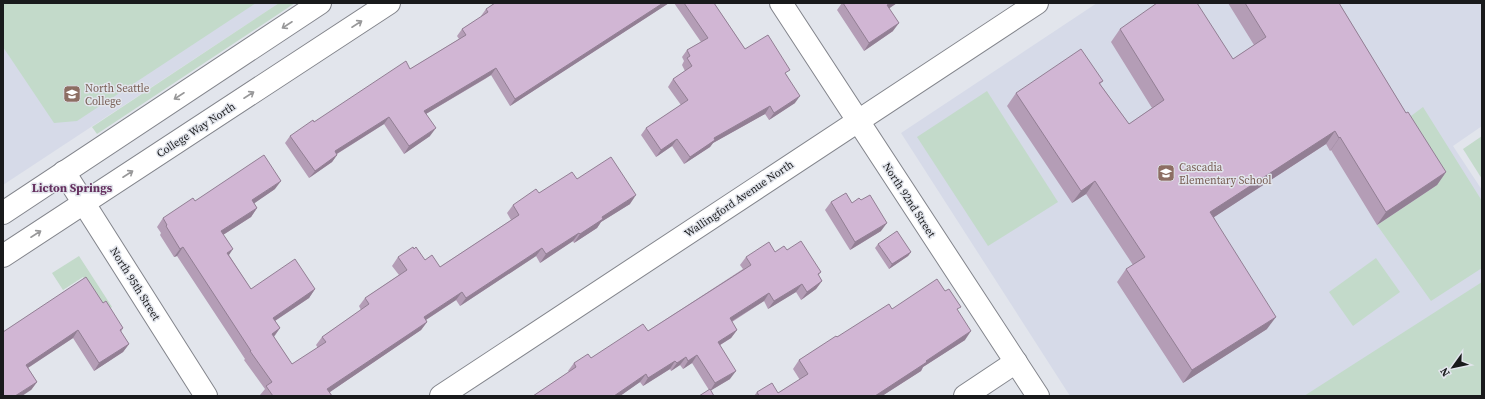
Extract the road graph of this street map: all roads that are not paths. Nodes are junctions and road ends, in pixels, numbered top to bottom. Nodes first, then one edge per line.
1 (320, 3) edge
2 (389, 3) edge
3 (781, 3) edge
4 (1038, 3) edge
5 (857, 121) junction
6 (64, 172) junction
7 (84, 203) junction
8 (3, 213) edge
9 (3, 256) edge
10 (1016, 362) junction
11 (206, 396) edge
12 (441, 396) edge
13 (964, 396) edge
14 (1038, 396) edge

1 -> 6 street
7 -> 2 street, College Way North
3 - 5 street, North 92nd Street
4 - 5 street, Wallingford Avenue North
5 - 10 street, North 92nd Street
5 - 12 street, Wallingford Avenue North
6 - 7 street, North 95th Street
6 - 8 street
9 -> 7 street, College Way North
7 - 11 street, North 95th Street
10 - 13 street
10 - 14 street, North 92nd Street

